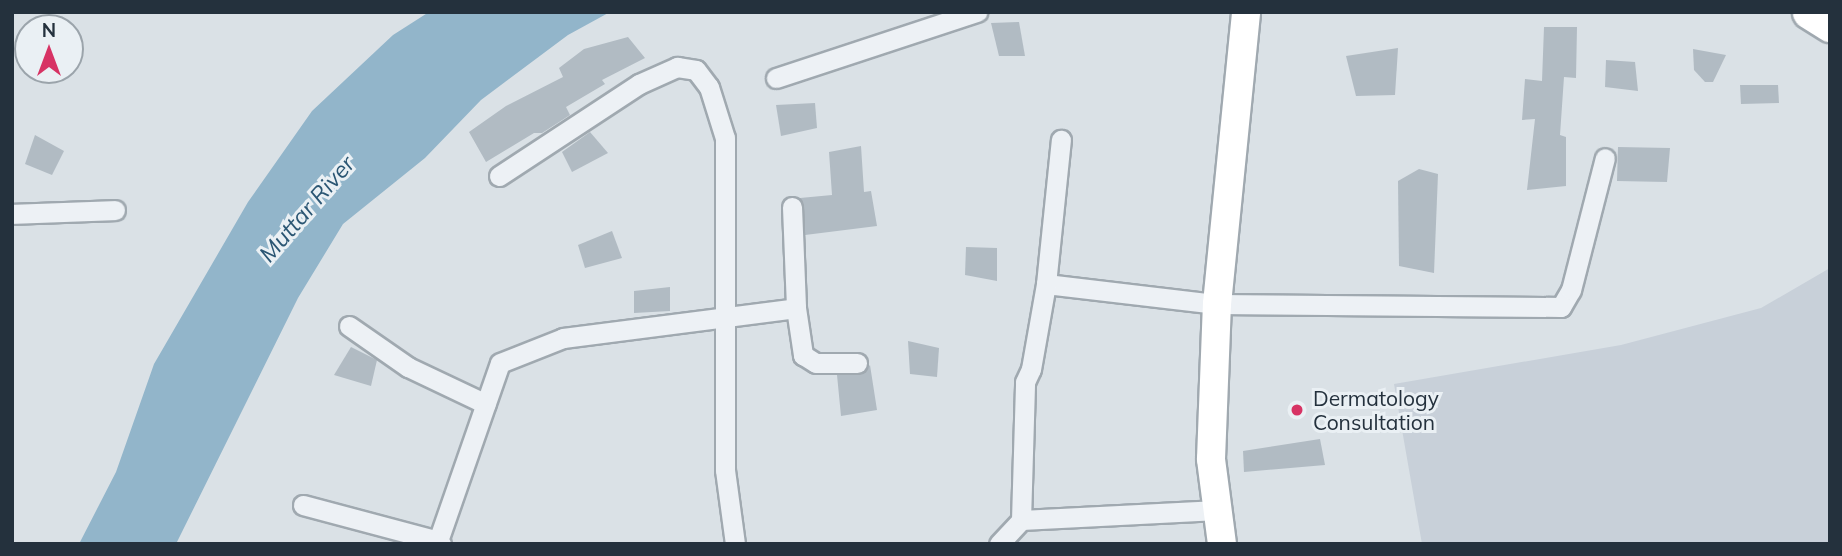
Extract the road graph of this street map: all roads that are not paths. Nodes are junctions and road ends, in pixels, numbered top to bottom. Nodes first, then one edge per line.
1 (977, 12) edge
2 (1246, 12) edge
3 (776, 78) dead end
4 (1061, 140) dead end
5 (1605, 158) dead end
6 (499, 176) dead end
7 (792, 207) dead end
8 (115, 210) dead end
9 (12, 214) edge
10 (1045, 284) junction
11 (1217, 304) junction
12 (796, 308) junction
13 (722, 320) junction
14 (349, 326) dead end
15 (857, 363) dead end
16 (486, 404) junction
17 (303, 505) dead end
18 (1218, 510) junction
19 (1021, 520) junction
20 (440, 543) edge
21 (736, 544) edge
22 (999, 544) edge
23 (1222, 544) edge

1 - 3 street
2 - 11 main road
4 - 10 street
5 - 11 street
6 - 13 street
7 - 12 street
8 - 9 street
10 - 11 street
10 - 19 street
11 - 18 main road
12 - 13 street
12 - 15 street
13 - 16 street
13 - 21 street
14 - 16 street
16 - 20 street
17 - 20 street
18 - 19 street
18 - 23 main road
19 - 22 street

